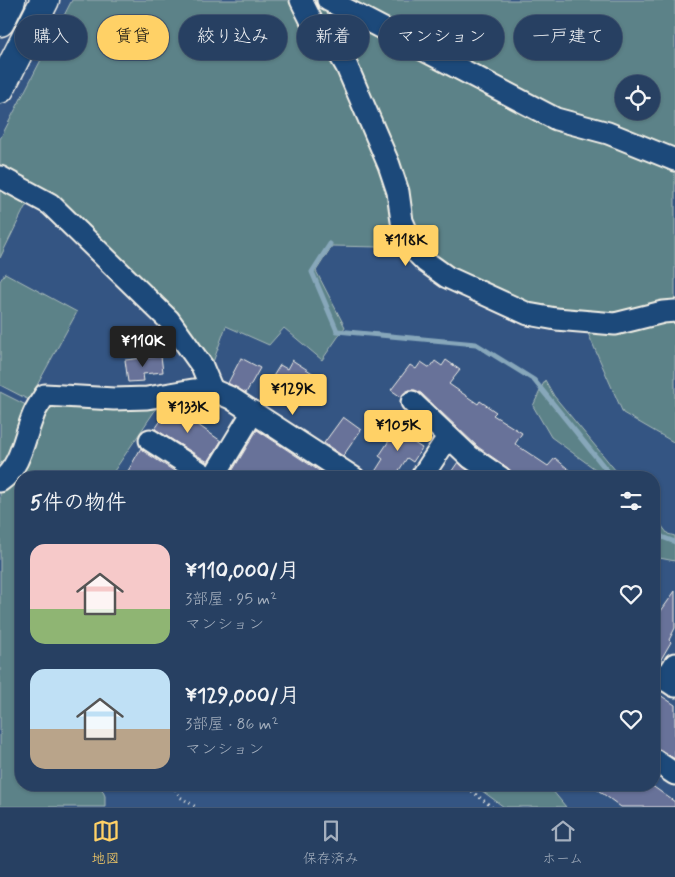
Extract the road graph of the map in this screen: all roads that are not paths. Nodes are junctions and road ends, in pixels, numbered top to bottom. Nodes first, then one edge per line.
1 (11, 0) edge
2 (45, 0) edge
3 (301, 0) edge
4 (328, 0) edge
5 (0, 22) edge
6 (0, 89) edge
7 (675, 160) edge
8 (0, 176) edge
9 (675, 311) edge
10 (212, 390) junction
11 (412, 402) dead end
12 (253, 412) junction
13 (448, 437) junction
14 (150, 440) dead end
15 (197, 471) edge
16 (217, 471) edge
17 (343, 471) edge
18 (426, 471) edge
19 (491, 471) edge
20 (0, 481) edge
21 (660, 764) edge
22 (675, 774) edge

1 - 5 highway
2 - 6 highway
3 - 9 street
4 - 7 street
8 - 10 street
10 - 12 street
10 - 20 street
11 - 13 street
12 - 16 street
12 - 17 street
13 - 18 street
13 - 19 street
14 - 15 street
21 - 22 street

